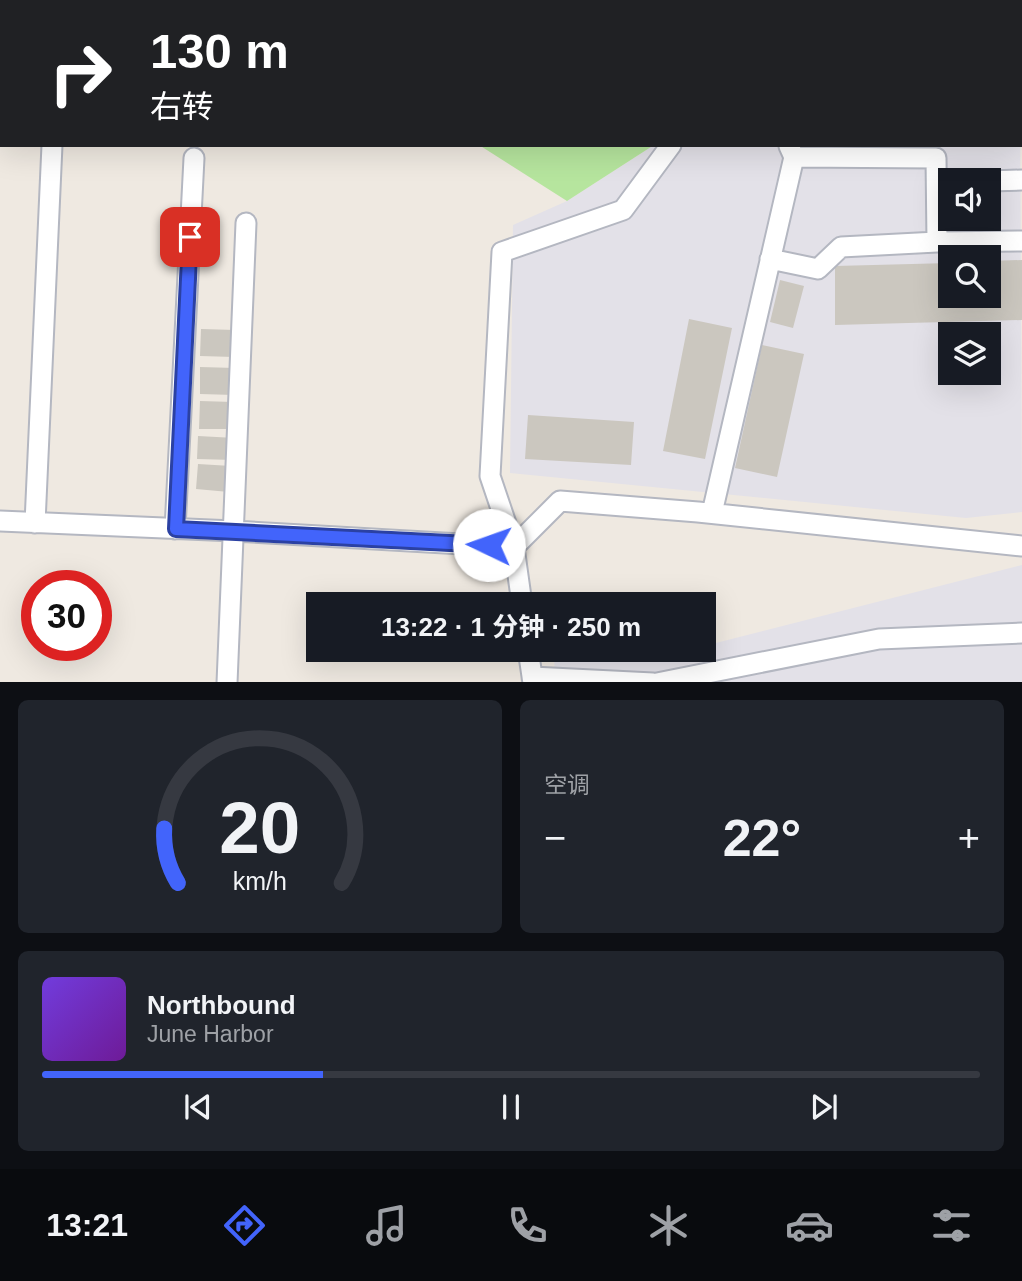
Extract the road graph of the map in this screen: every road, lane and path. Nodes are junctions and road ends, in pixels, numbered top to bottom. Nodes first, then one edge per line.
1 (52, 147) edge
2 (670, 147) edge
3 (791, 151) edge
4 (194, 158) dead end
5 (939, 168) edge
6 (1022, 180) edge
7 (1001, 181) edge
8 (246, 223) dead end
9 (938, 231) edge
10 (1022, 241) edge
11 (937, 242) junction
12 (770, 259) junction
13 (712, 513) junction
14 (0, 522) edge
15 (35, 523) junction
16 (176, 529) junction
17 (234, 531) junction
18 (514, 547) junction
19 (1022, 547) edge
20 (520, 592) edge
21 (1022, 633) edge
22 (530, 662) edge
23 (532, 680) edge
24 (227, 682) edge
25 (655, 682) edge

1 - 15 street
2 - 18 street
3 - 5 street
3 - 12 street
4 - 16 street
6 - 7 street
8 - 17 street
9 - 11 street
10 - 11 street
11 - 12 street
12 - 13 street
13 - 18 street
13 - 19 street
14 - 15 street
15 - 16 street
16 - 17 street
17 - 18 street
17 - 24 street
18 - 20 street
21 - 25 street
22 - 23 street
23 - 25 street

